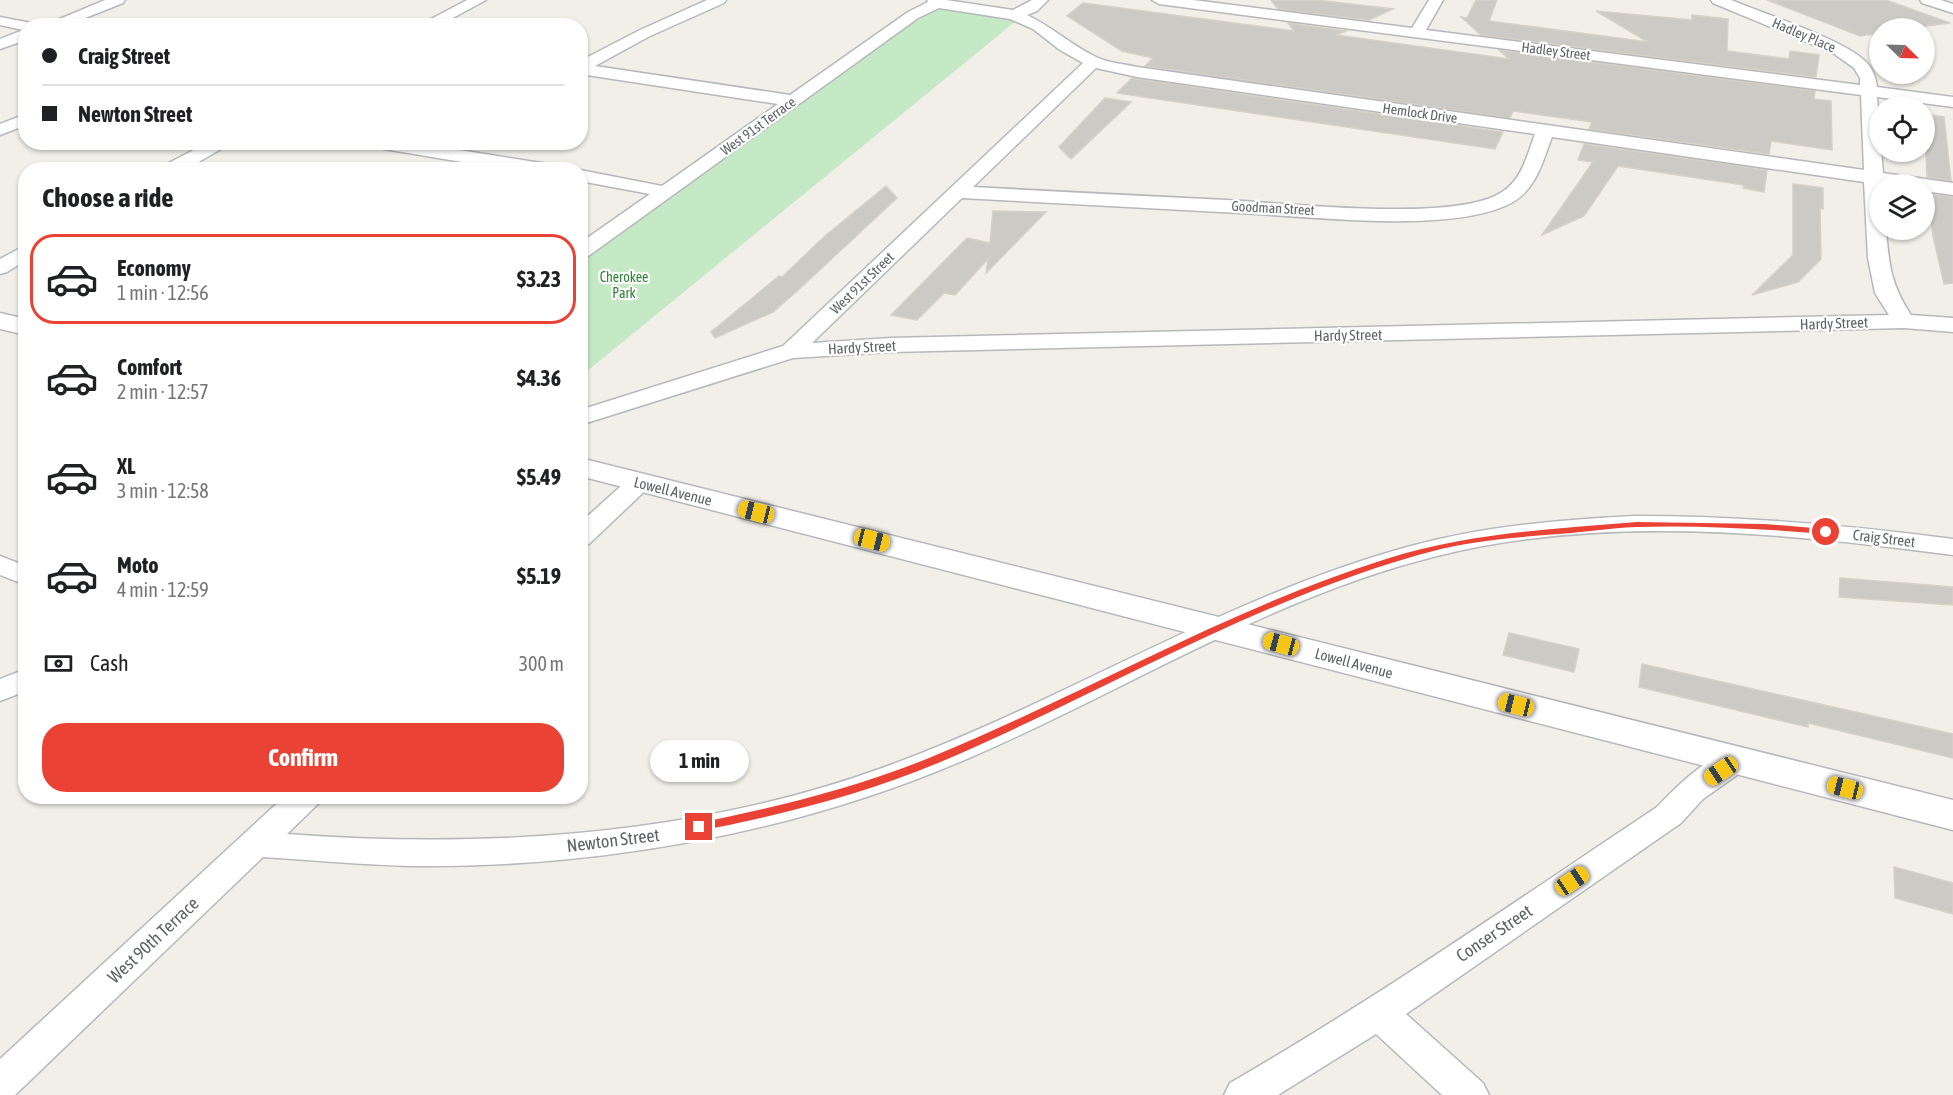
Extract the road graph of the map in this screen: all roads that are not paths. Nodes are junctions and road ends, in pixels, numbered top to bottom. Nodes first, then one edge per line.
1 (118, 0) edge
2 (479, 0) edge
3 (719, 0) edge
4 (1041, 0) edge
5 (1159, 0) edge
6 (1436, 0) edge
7 (1718, 0) edge
8 (1927, 0) edge
9 (936, 1) edge
10 (1219, 4) edge
11 (1953, 9) edge
12 (1014, 15) junction
13 (71, 18) edge
14 (442, 18) edge
15 (0, 21) edge
16 (18, 24) edge
17 (1416, 33) junction
18 (18, 37) edge
19 (0, 44) edge
20 (1093, 62) junction
21 (588, 64) edge
22 (588, 69) edge
23 (1868, 91) junction
24 (793, 101) junction
25 (1953, 102) edge
26 (0, 112) edge
27 (18, 113) edge
28 (18, 122) edge
29 (0, 130) edge
30 (1545, 131) junction
31 (209, 150) edge
32 (426, 150) edge
33 (460, 155) junction
34 (185, 162) edge
35 (448, 162) edge
36 (501, 162) edge
37 (1873, 174) edge
38 (588, 177) edge
39 (1869, 177) edge
40 (1935, 187) edge
41 (1953, 189) edge
42 (666, 192) junction
43 (958, 192) junction
44 (1877, 240) edge
45 (588, 247) edge
46 (18, 256) edge
47 (0, 268) edge
48 (0, 321) edge
49 (1904, 321) junction
50 (18, 325) edge
51 (1953, 325) edge
52 (791, 351) junction
53 (588, 415) edge
54 (588, 468) edge
55 (640, 483) junction
56 (588, 531) edge
57 (1953, 547) edge
58 (0, 564) edge
59 (18, 573) edge
60 (1219, 627) junction
61 (18, 683) edge
62 (0, 691) edge
63 (1736, 760) junction
64 (298, 804) edge
65 (1953, 815) edge
66 (255, 844) junction
67 (1378, 1012) junction
68 (0, 1084) edge
69 (1244, 1095) edge
70 (1468, 1095) edge

1 - 13 street
2 - 14 street
3 - 21 street
4 - 12 street
5 - 10 street, Hadley Street
6 - 17 street
7 - 23 street, Hadley Place
8 - 11 street
9 - 12 street, Hemlock Drive
9 - 24 street, West 91st Terrace
10 - 17 street, Hadley Street
12 - 20 street, Hemlock Drive
15 - 16 street
17 - 23 street, Hadley Street
18 - 19 street
20 - 30 street, Hemlock Drive
20 - 43 street, West 91st Street
22 - 24 street
23 - 25 street, Hadley Street
23 - 37 street, Hadley Place
24 - 42 street, West 91st Terrace
26 - 27 street
28 - 29 street
30 - 39 street, Hemlock Drive
30 - 43 street, Goodman Street
31 - 34 street
32 - 33 street
33 - 35 street
33 - 36 street
38 - 42 street
40 - 41 street, Hemlock Drive
42 - 45 street, West 91st Terrace
43 - 52 street, West 91st Street
44 - 49 street, Hadley Place
46 - 47 street
48 - 50 street
49 - 51 street, Hardy Street
49 - 52 street, Hardy Street
52 - 53 street, West 91st Street
54 - 55 street, Lowell Avenue
55 - 56 street
55 - 60 street, Lowell Avenue
57 - 60 street, Craig Street
58 - 59 street
60 - 63 street, Lowell Avenue
60 - 66 street, Newton Street
61 - 62 street
63 - 65 street, Lowell Avenue
63 - 67 street, Conser Street
64 - 66 street, West 90th Terrace
66 - 68 street, West 90th Terrace
67 - 69 street, Conser Street
67 - 70 street

